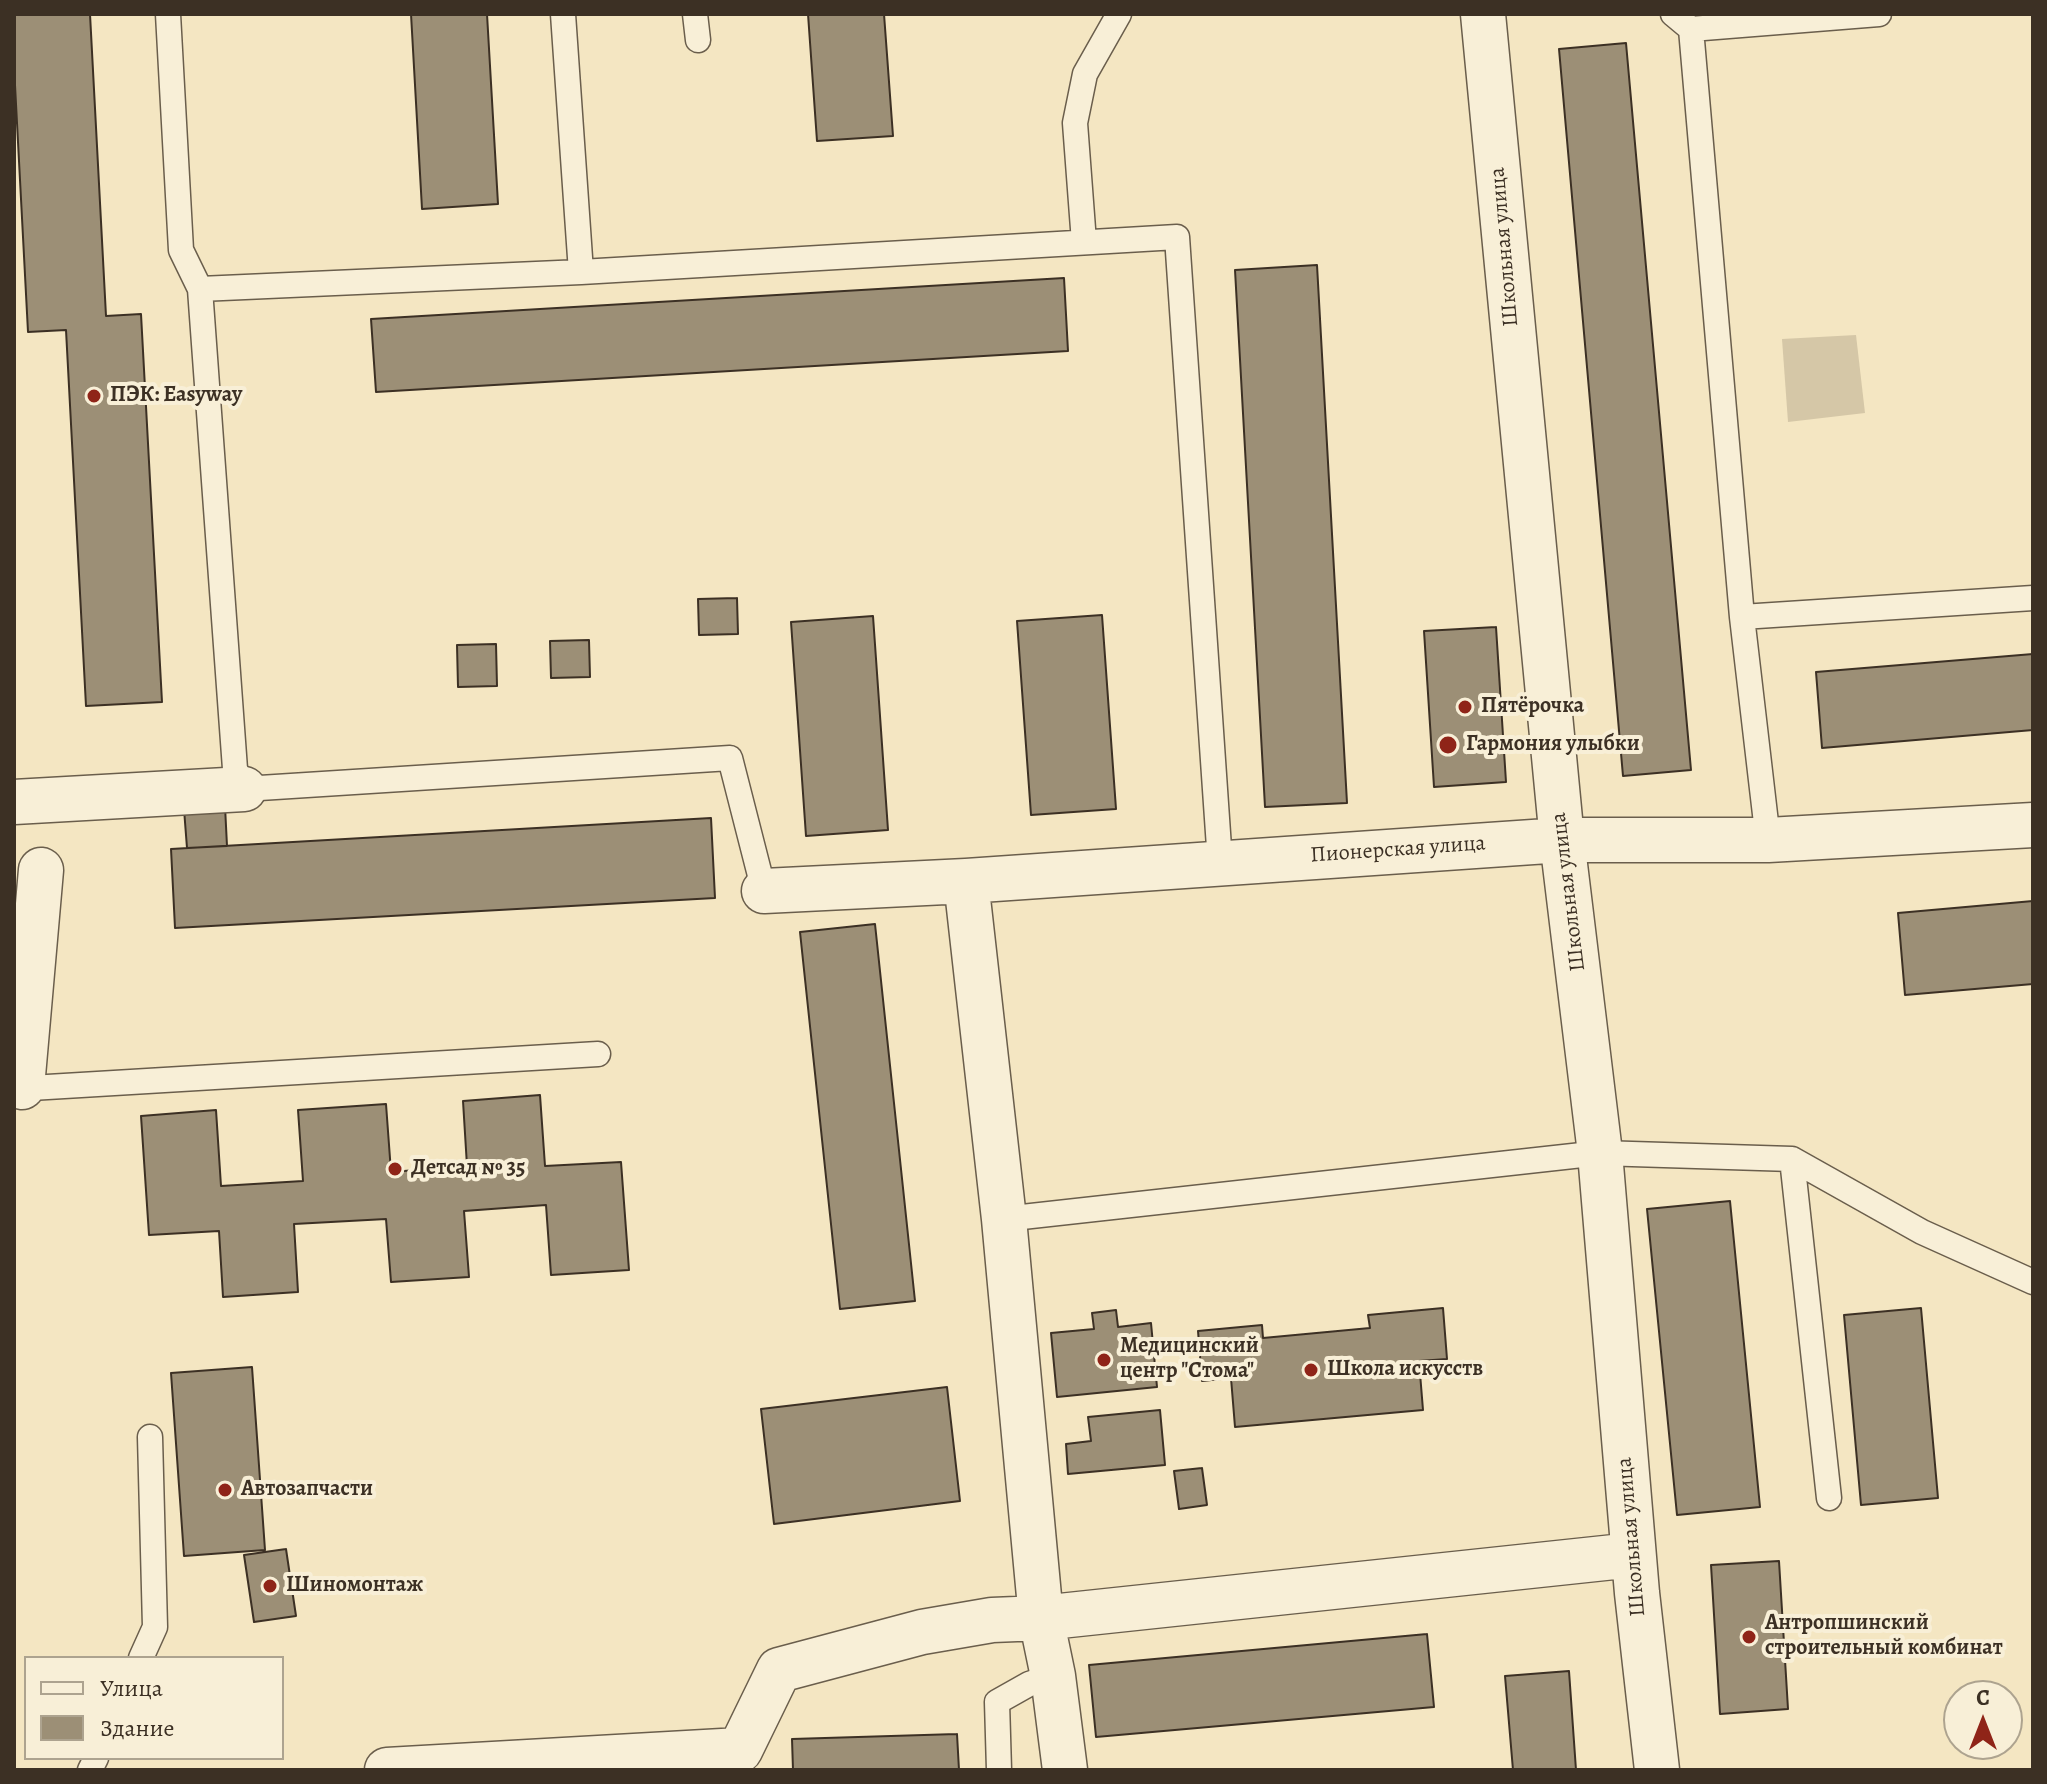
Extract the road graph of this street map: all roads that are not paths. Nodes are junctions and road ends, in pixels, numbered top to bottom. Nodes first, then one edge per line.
1 (168, 14) edge
2 (563, 14) edge
3 (695, 14) edge
4 (1119, 14) edge
5 (1483, 14) edge
6 (1879, 14) edge
7 (1682, 22) edge
8 (698, 40) dead end
9 (1084, 242) junction
10 (581, 272) junction
11 (200, 289) junction
12 (2033, 598) edge
13 (1742, 617) junction
14 (244, 789) junction
15 (14, 802) edge
16 (2033, 825) edge
17 (1562, 840) junction
18 (1768, 840) junction
19 (1220, 862) junction
20 (41, 870) dead end
21 (966, 881) junction
22 (764, 891) joint
23 (598, 1054) dead end
24 (18, 1088) edge
25 (1600, 1153) junction
26 (1792, 1159) junction
27 (1004, 1219) junction
28 (2033, 1282) edge
29 (150, 1437) dead end
30 (1829, 1498) dead end
31 (1633, 1555) junction
32 (1041, 1618) junction
33 (142, 1656) edge
34 (1053, 1676) junction
35 (741, 1760) edge
36 (387, 1770) edge
37 (999, 1770) edge
38 (1065, 1770) edge
39 (1657, 1770) edge

1 - 11 lane
2 - 10 lane
3 - 8 lane
4 - 9 lane
5 - 17 street, Школьная улица
6 - 7 lane
7 - 13 lane
9 - 10 lane
9 - 19 lane
10 - 11 lane
11 - 14 lane
12 - 13 lane
13 - 18 lane
14 - 15 street
14 - 22 lane
16 - 18 street, Пионерская улица
17 - 18 street, Пионерская улица
17 - 19 street, Пионерская улица
17 - 25 street, Школьная улица
19 - 21 street, Пионерская улица
20 - 24 street
21 - 22 street, Пионерская улица
21 - 27 street
23 - 24 lane
25 - 26 lane
25 - 27 lane
25 - 31 street, Школьная улица
26 - 28 lane
26 - 30 lane
27 - 32 street
29 - 33 lane
31 - 32 street
31 - 39 street, Школьная улица
32 - 34 street
32 - 35 street
34 - 37 lane
34 - 38 street
35 - 36 street

